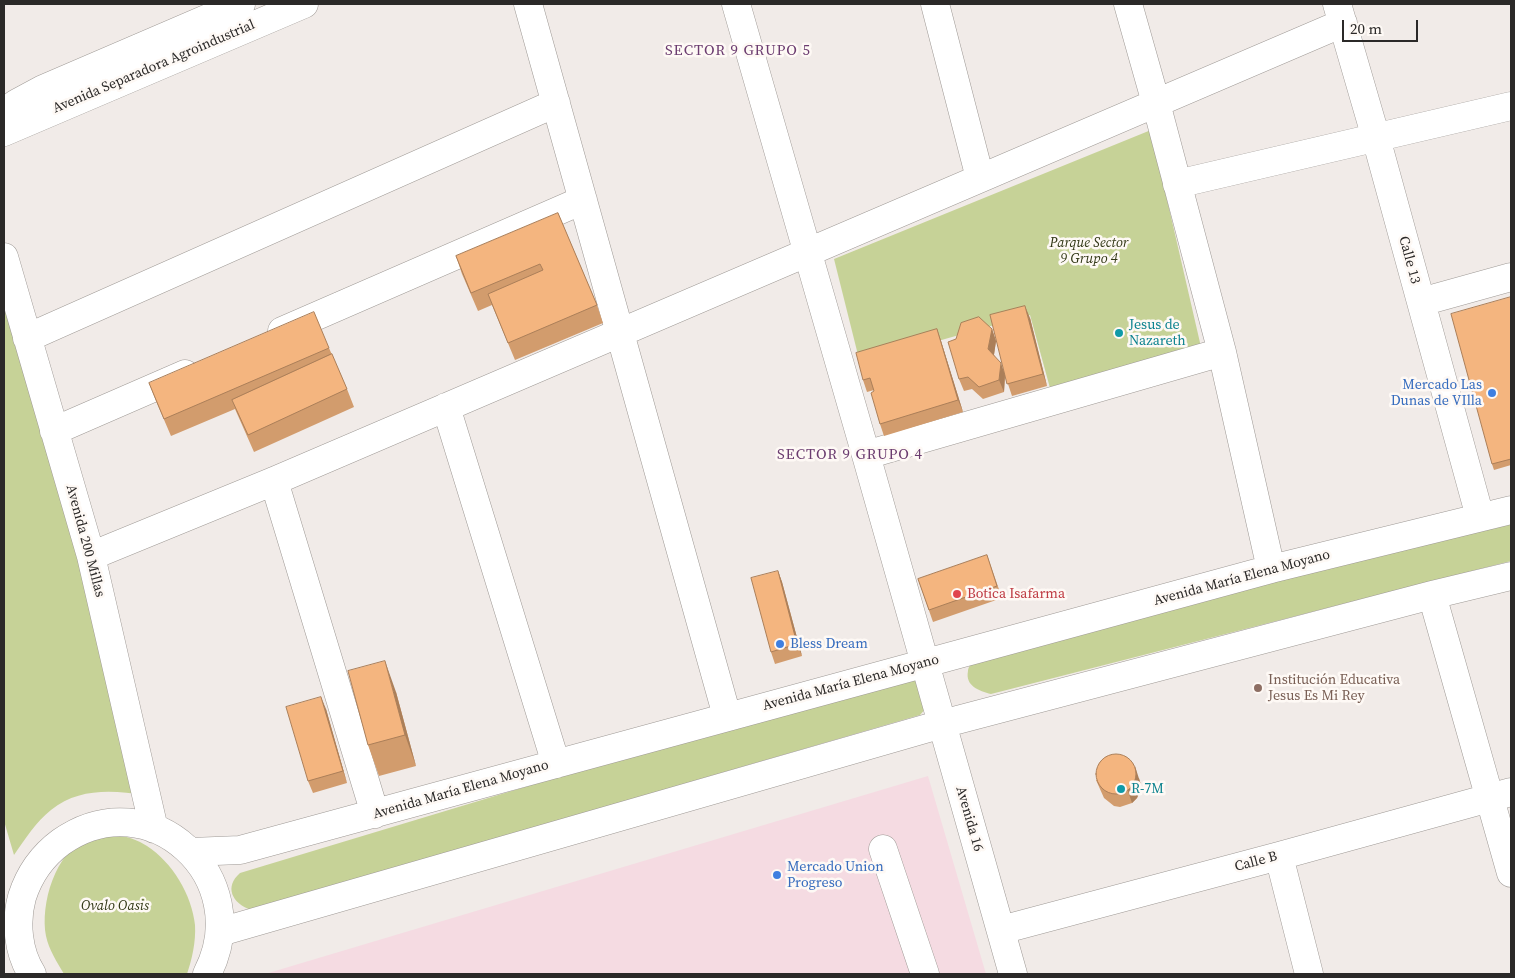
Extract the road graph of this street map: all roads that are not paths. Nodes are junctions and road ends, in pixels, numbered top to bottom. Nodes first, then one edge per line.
1 (241, 4) edge
2 (304, 4) edge
3 (528, 4) edge
4 (736, 4) edge
5 (935, 4) edge
6 (1128, 4) edge
7 (1340, 13) edge
8 (556, 103) junction
9 (1156, 103) junction
10 (1511, 106) edge
11 (4, 112) edge
12 (4, 132) edge
13 (1376, 138) junction
14 (980, 178) junction
15 (1177, 184) junction
16 (583, 200) junction
17 (807, 252) junction
18 (4, 257) edge
19 (1511, 277) edge
20 (1421, 302) junction
21 (620, 332) junction
22 (27, 338) junction
23 (264, 339) edge
24 (1222, 352) junction
25 (209, 363) edge
26 (446, 407) junction
27 (54, 431) junction
28 (866, 455) junction
29 (274, 481) junction
30 (1511, 510) edge
31 (1480, 517) junction
32 (91, 556) junction
33 (1271, 569) junction
34 (1511, 576) edge
35 (1432, 595) junction
36 (925, 664) junction
37 (727, 716) junction
38 (942, 724) junction
39 (556, 764) junction
40 (1500, 795) edge
41 (375, 814) junction
42 (154, 829) junction
43 (884, 850) dead end
44 (191, 852) junction
45 (1279, 856) junction
46 (1511, 873) edge
47 (4, 888) edge
48 (1001, 930) junction
49 (220, 932) junction
50 (21, 949) junction
51 (32, 974) edge
52 (207, 974) edge
53 (925, 974) edge
54 (1014, 974) edge
55 (1309, 974) edge

1 - 11 street, Avenida Separadora Agroindustrial
2 - 12 street, Avenida Separadora Agroindustrial
3 - 8 street
4 - 17 street, Avenida 16
5 - 14 street
6 - 9 street
7 - 9 street
7 - 13 street, Calle 13
8 - 16 street
8 - 22 street
9 - 14 street
9 - 15 street
10 - 13 street
13 - 15 street
13 - 20 street, Calle 13
14 - 17 street
15 - 24 street
16 - 21 street
16 - 23 street
17 - 21 street
17 - 28 street, Avenida 16
18 - 22 street, Avenida 200 Millas
19 - 20 street
20 - 31 street, Calle 13
21 - 26 street
21 - 37 street
22 - 27 street, Avenida 200 Millas
24 - 28 street
24 - 33 street
25 - 27 street
26 - 29 street
26 - 39 street
27 - 32 street, Avenida 200 Millas
28 - 36 street, Avenida 16
29 - 32 street
29 - 41 street
30 - 31 street, Avenida María Elena Moyano
31 - 33 street, Avenida María Elena Moyano
32 - 42 street, Avenida 200 Millas
33 - 36 street, Avenida María Elena Moyano
34 - 35 street
35 - 38 street
35 - 40 street
36 - 37 street, Avenida María Elena Moyano
36 - 38 street, Avenida 16
37 - 39 street, Avenida María Elena Moyano
38 - 48 street, Avenida 16
38 - 49 street
39 - 41 street, Avenida María Elena Moyano
40 - 45 street, Calle B
40 - 46 street
41 - 44 street, Avenida María Elena Moyano
42 - 44 street
42 - 50 street
43 - 53 street
44 - 49 street
45 - 48 street, Calle B
45 - 55 street
47 - 50 street
48 - 54 street, Avenida 16
49 - 52 street
50 - 51 street

